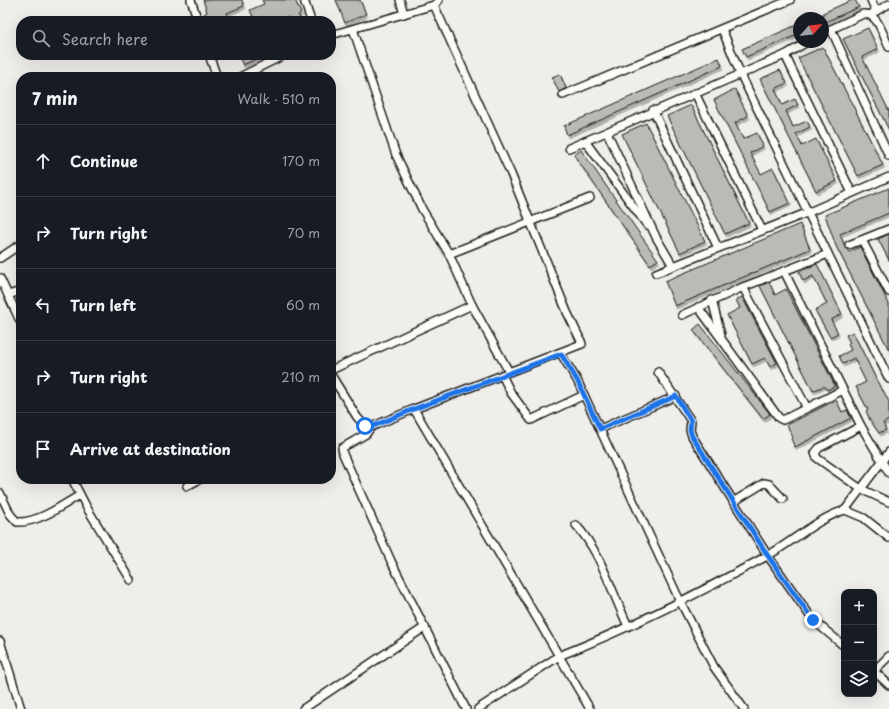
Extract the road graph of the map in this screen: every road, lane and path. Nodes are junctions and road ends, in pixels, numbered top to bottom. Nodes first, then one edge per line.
1 (191, 0) edge
2 (304, 0) edge
3 (790, 0) edge
4 (871, 0) edge
5 (437, 3) edge
6 (889, 4) edge
7 (402, 7) edge
8 (876, 11) junction
9 (196, 16) edge
10 (309, 16) edge
11 (353, 29) junction
12 (722, 29) junction
13 (832, 29) junction
14 (829, 30) edge
15 (336, 34) edge
16 (889, 47) edge
17 (796, 48) edge
18 (784, 55) junction
19 (211, 60) edge
20 (274, 60) edge
21 (215, 72) edge
22 (250, 72) edge
23 (740, 73) junction
24 (695, 93) junction
25 (563, 95) dead end
26 (653, 110) junction
27 (607, 132) junction
28 (585, 141) junction
29 (569, 148) dead end
30 (889, 156) edge
31 (889, 177) edge
32 (852, 193) junction
33 (590, 198) dead end
34 (808, 212) junction
35 (530, 222) junction
36 (889, 228) edge
37 (762, 230) junction
38 (656, 237) junction
39 (862, 240) junction
40 (849, 245) dead end
41 (16, 247) edge
42 (718, 248) junction
43 (449, 254) junction
44 (828, 254) junction
45 (0, 258) edge
46 (673, 266) junction
47 (784, 271) junction
48 (656, 273) dead end
49 (0, 278) edge
50 (743, 287) junction
51 (889, 292) edge
52 (16, 293) edge
53 (8, 295) junction
54 (712, 300) junction
55 (472, 305) junction
56 (698, 307) junction
57 (16, 312) edge
58 (682, 316) dead end
59 (722, 339) junction
60 (561, 354) junction
61 (336, 368) edge
62 (658, 372) dead end
63 (506, 374) junction
64 (889, 379) edge
65 (336, 383) edge
66 (843, 390) junction
67 (584, 395) junction
68 (676, 396) junction
69 (807, 408) junction
70 (414, 409) junction
71 (861, 426) junction
72 (371, 427) junction
73 (600, 429) junction
74 (889, 452) edge
75 (883, 461) junction
76 (889, 473) edge
77 (74, 484) edge
78 (191, 484) edge
79 (187, 486) dead end
80 (861, 489) junction
81 (0, 493) edge
82 (80, 495) junction
83 (783, 499) dead end
84 (733, 502) junction
85 (889, 502) edge
86 (845, 510) junction
87 (576, 525) dead end
88 (889, 538) edge
89 (768, 556) junction
90 (131, 580) dead end
91 (680, 601) junction
92 (628, 626) junction
93 (425, 627) junction
94 (0, 641) edge
95 (841, 643) edge
96 (558, 656) junction
97 (889, 656) edge
98 (889, 685) edge
99 (20, 709) edge
100 (303, 709) edge
101 (466, 709) edge
102 (478, 709) edge
103 (590, 709) edge
104 (744, 709) edge

1 - 9 street
2 - 10 street
3 - 12 street
4 - 8 street
5 - 7 street
5 - 35 street
6 - 8 street
7 - 11 street
8 - 13 street
8 - 16 street
11 - 15 street
11 - 43 street
12 - 23 street
12 - 25 street
13 - 14 street
13 - 30 street
17 - 18 street
18 - 23 street
18 - 32 street
19 - 21 street
20 - 22 street
23 - 24 street
23 - 34 street
24 - 26 street
24 - 37 street
26 - 27 street
26 - 42 street
27 - 28 street
27 - 38 street
28 - 29 street
28 - 38 street
31 - 32 street
32 - 34 street
33 - 35 street
34 - 37 street
34 - 44 street
35 - 43 street
35 - 60 street
36 - 39 street
37 - 42 street
38 - 46 street
39 - 40 street
39 - 51 street
41 - 45 street
42 - 46 street
43 - 55 street
44 - 47 street
44 - 64 street
46 - 48 street
47 - 50 street
47 - 66 street
49 - 53 street
50 - 54 street
50 - 69 street
52 - 53 street
53 - 57 street
54 - 56 street
54 - 59 street
55 - 61 street
55 - 63 street
56 - 58 street
56 - 59 street
59 - 69 street
60 - 63 street
60 - 67 street
62 - 68 street
63 - 67 street
63 - 70 street
65 - 72 street
66 - 69 street
66 - 71 street
67 - 73 street
68 - 73 street
68 - 84 street
70 - 72 street
70 - 96 street
71 - 75 street
71 - 80 street
72 - 93 street
73 - 91 street
74 - 75 street
75 - 76 street
75 - 80 street
77 - 82 street
78 - 79 street
80 - 85 street
80 - 86 street
81 - 82 street
82 - 90 street
83 - 84 street
84 - 89 street
86 - 88 street
86 - 89 street
87 - 92 street
89 - 91 street
89 - 95 street
91 - 92 street
91 - 104 street
92 - 96 street
93 - 100 street
93 - 101 street
94 - 99 street
96 - 102 street
96 - 103 street
97 - 98 street

